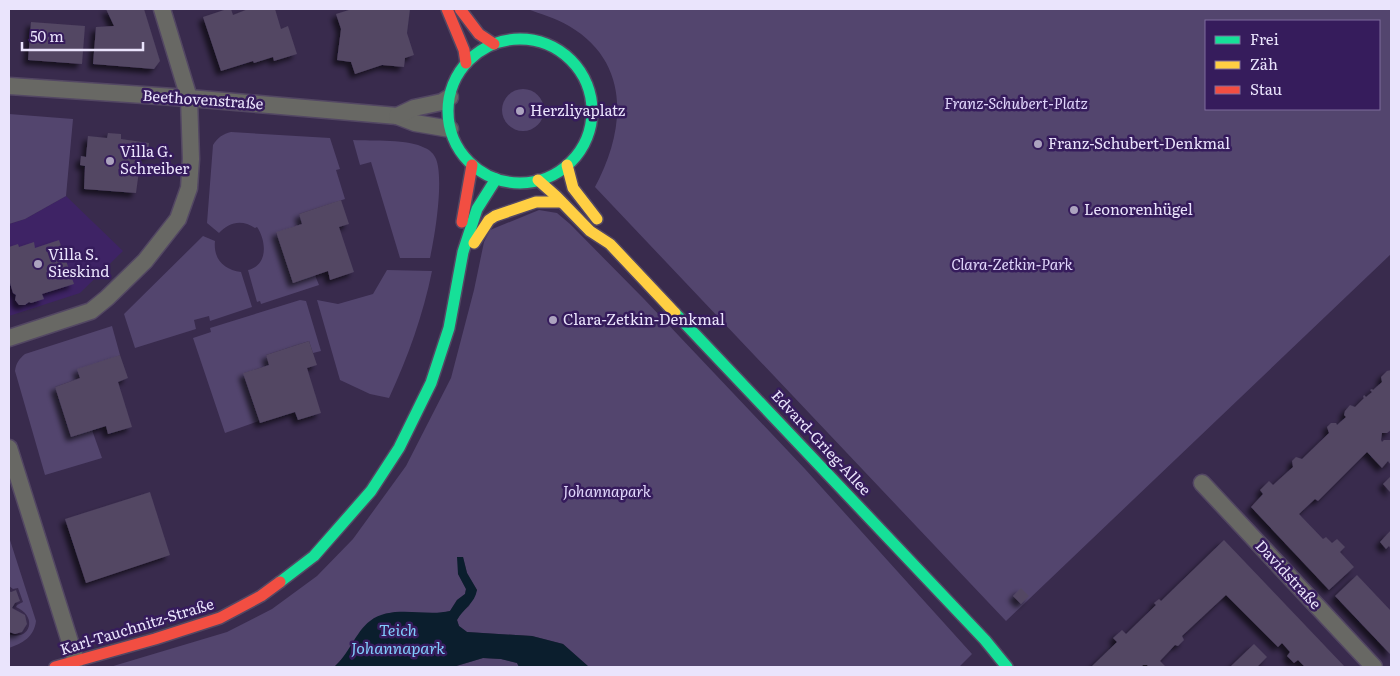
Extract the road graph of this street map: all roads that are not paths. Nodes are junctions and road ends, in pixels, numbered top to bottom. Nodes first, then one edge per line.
1 (162, 9) edge
2 (447, 9) edge
3 (460, 9) edge
4 (494, 44) junction
5 (466, 64) junction
6 (9, 86) edge
7 (450, 97) junction
8 (189, 98) junction
9 (397, 116) junction
10 (450, 129) junction
11 (567, 164) junction
12 (472, 165) junction
13 (496, 179) junction
14 (538, 180) junction
15 (560, 202) junction
16 (610, 244) junction
17 (463, 252) junction
18 (9, 338) edge
19 (9, 448) edge
20 (1202, 483) dead end
21 (76, 661) junction
22 (55, 667) edge
23 (1006, 667) edge
24 (1374, 667) edge

1 - 8 street
2 - 5 main road
3 - 4 main road
4 - 5 main road
4 - 11 main road
5 - 7 main road
6 - 8 street, Beethovenstraße
7 - 9 street, Beethovenstraße
7 - 10 main road
8 - 9 street, Beethovenstraße
8 - 18 street
9 - 10 street, Beethovenstraße
10 - 12 main road
11 - 14 main road
11 - 16 main road, Edvard-Grieg-Allee
12 - 13 main road
12 - 17 main road, Karl-Tauchnitz-Straße
13 - 14 main road
13 - 17 main road, Karl-Tauchnitz-Straße
14 - 15 main road, Edvard-Grieg-Allee
15 - 16 main road, Edvard-Grieg-Allee
15 - 17 main road
16 - 23 main road, Edvard-Grieg-Allee
17 - 21 main road, Karl-Tauchnitz-Straße
19 - 21 street
20 - 24 street, Davidstraße
21 - 22 main road, Karl-Tauchnitz-Straße

